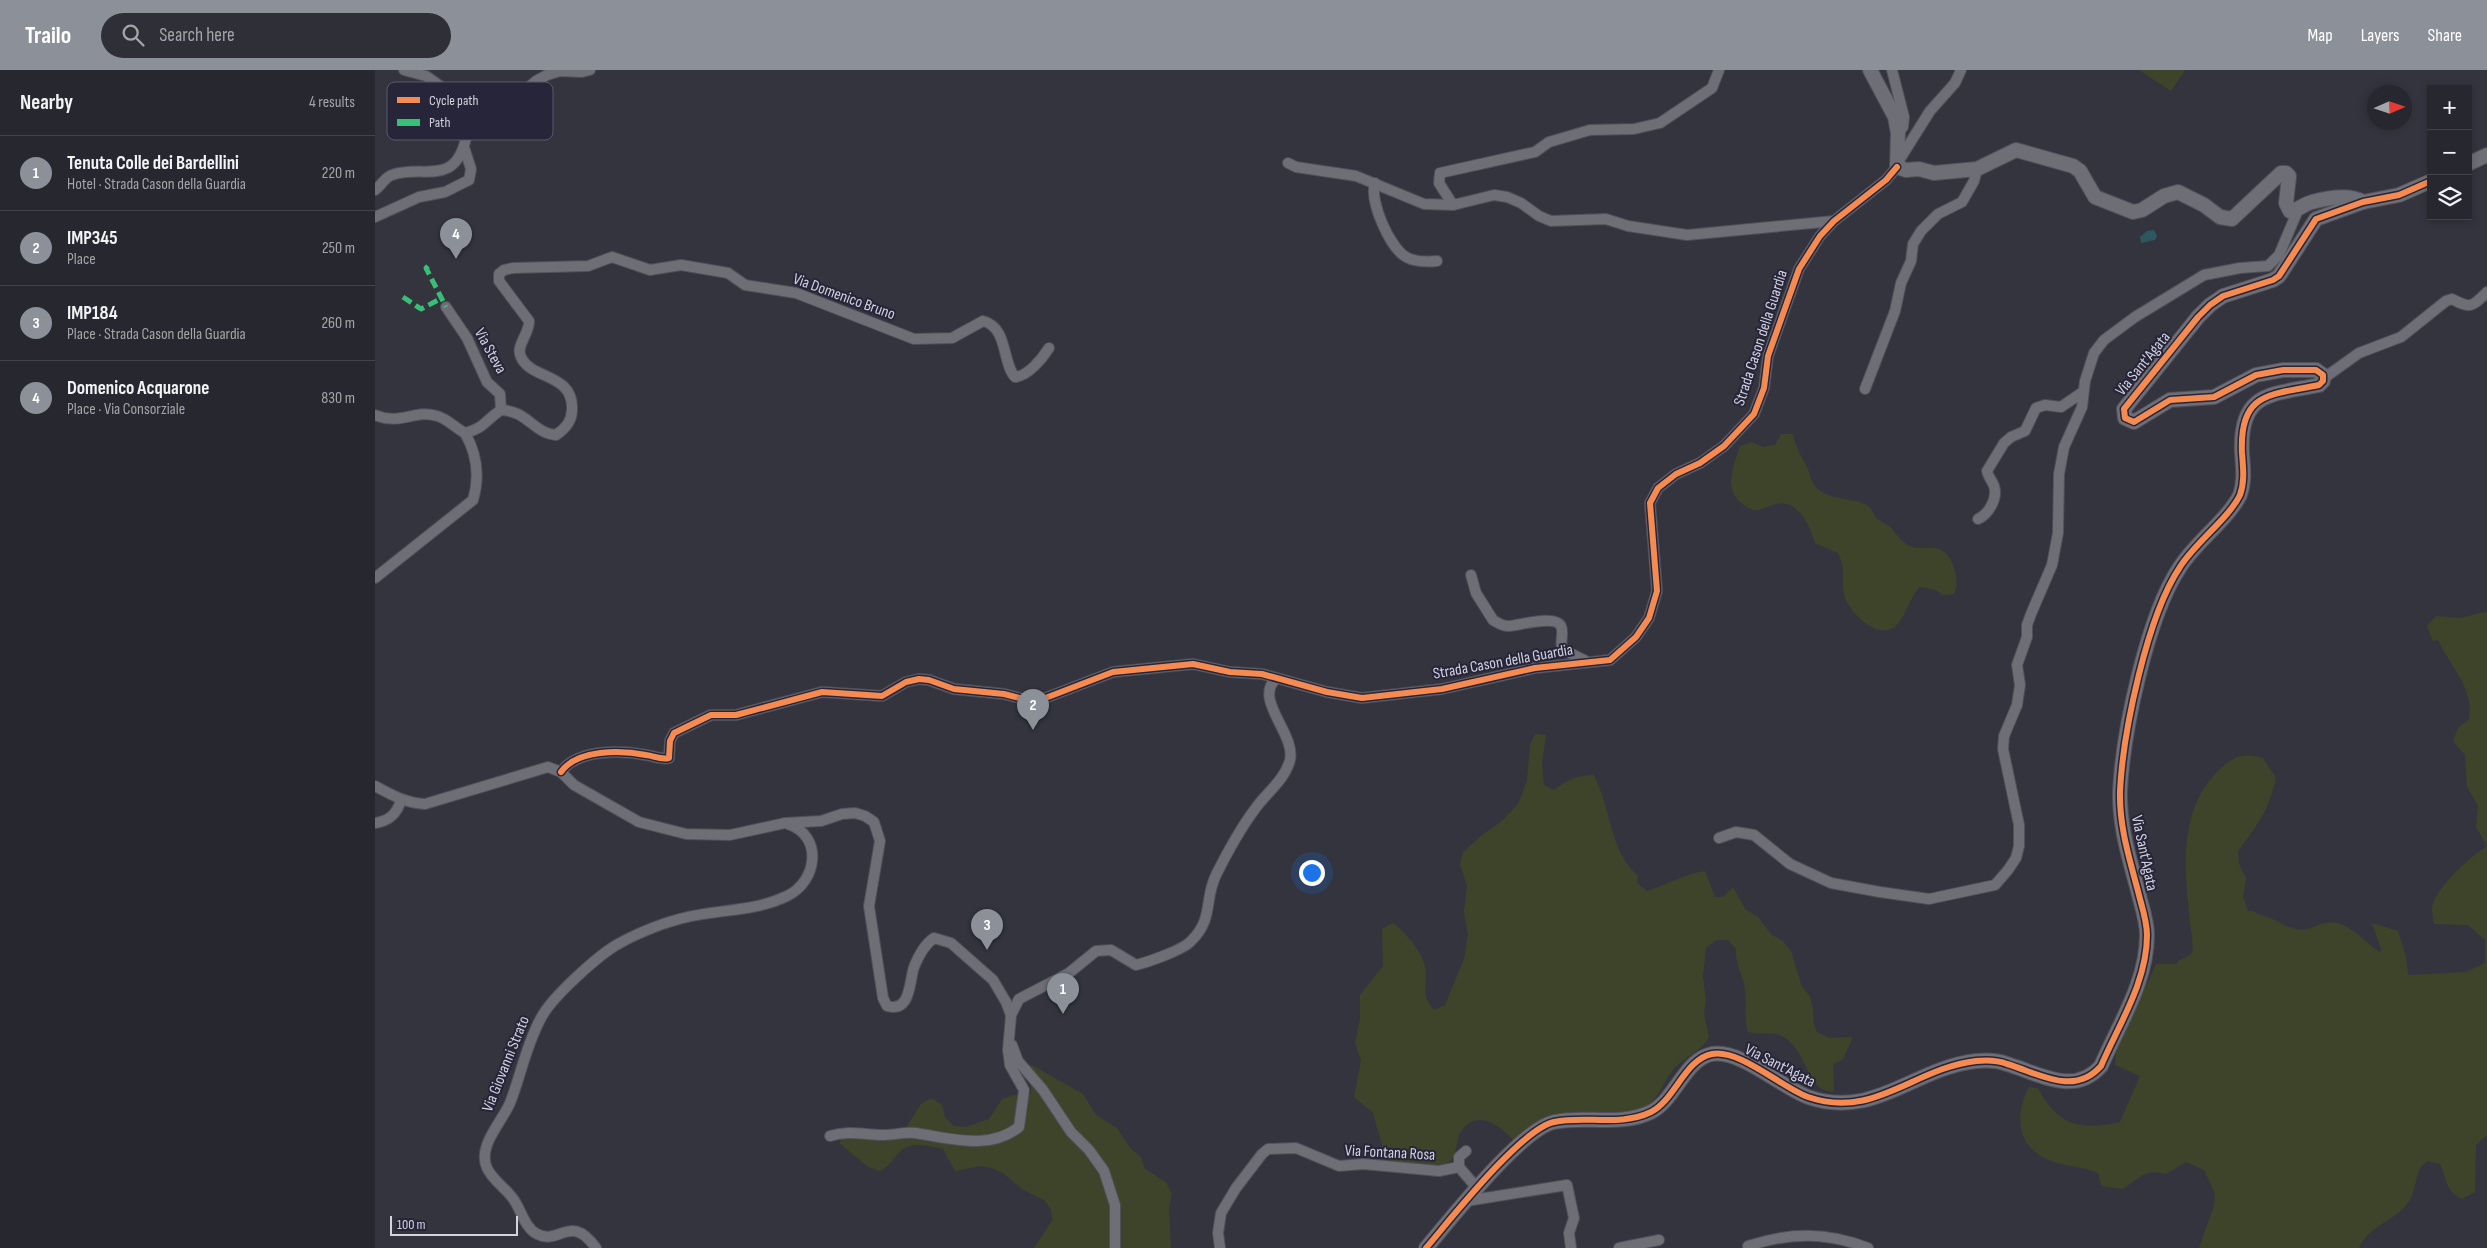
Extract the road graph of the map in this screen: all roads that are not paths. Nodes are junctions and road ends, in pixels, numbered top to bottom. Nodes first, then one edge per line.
1 (404, 70) edge
2 (415, 70) edge
3 (590, 70) edge
4 (1719, 70) edge
5 (1870, 70) edge
6 (1892, 70) edge
7 (1961, 70) edge
8 (426, 76) junction
9 (434, 82) edge
10 (535, 82) edge
11 (1898, 132) junction
12 (465, 140) edge
13 (464, 148) junction
14 (2487, 155) edge
15 (2472, 162) edge
16 (1288, 164) dead end
17 (1897, 165) junction
18 (1977, 169) junction
19 (2427, 182) edge
20 (1375, 183) junction
21 (375, 190) edge
22 (2363, 202) junction
23 (1453, 205) junction
24 (2298, 210) junction
25 (375, 217) edge
26 (1834, 221) junction
27 (1437, 261) dead end
28 (2487, 292) edge
29 (446, 306) dead end
30 (1049, 348) dead end
31 (2324, 378) junction
32 (1865, 389) dead end
33 (2083, 392) junction
34 (501, 410) junction
35 (375, 415) edge
36 (465, 432) junction
37 (1978, 519) dead end
38 (1471, 576) dead end
39 (375, 578) edge
40 (1586, 661) junction
41 (1276, 679) junction
42 (561, 772) junction
43 (375, 786) edge
44 (401, 800) junction
45 (375, 823) edge
46 (785, 823) junction
47 (1719, 838) dead end
48 (1011, 1015) junction
49 (1009, 1036) junction
50 (830, 1136) dead end
51 (1466, 1151) dead end
52 (1459, 1167) junction
53 (1477, 1188) junction
54 (1466, 1201) junction
55 (1659, 1240) dead end
56 (597, 1248) edge
57 (1115, 1248) edge
58 (1220, 1248) edge
59 (1426, 1248) edge
60 (1571, 1248) edge
61 (1619, 1248) edge
62 (1749, 1248) edge
63 (1868, 1248) edge

1 - 8 street
2 - 8 street
3 - 10 street
4 - 23 street
5 - 11 street
6 - 11 street
7 - 17 street, Strada Cason della Guardia
8 - 9 street
11 - 17 street
12 - 13 street
13 - 21 street
13 - 25 street
14 - 15 street
16 - 20 street
17 - 18 street
17 - 26 street, Strada Cason della Guardia
18 - 24 street
18 - 32 street
19 - 22 street
20 - 23 street
20 - 27 street
22 - 24 street
22 - 31 street, Via Sant'Agata
23 - 26 street
24 - 33 street, Via Sant'Agata
26 - 40 street, Strada Cason della Guardia
28 - 31 street, Via Sant'Agata
29 - 34 street, Via Steva
30 - 34 street, Via Domenico Bruno
31 - 53 street, Via Sant'Agata
33 - 37 street
33 - 47 street, Via Sant'Agata
34 - 36 street
35 - 36 street
36 - 39 street
38 - 40 street
40 - 41 street, Strada Cason della Guardia
41 - 42 street, Strada Cason della Guardia
41 - 48 street
42 - 44 street
42 - 46 street
43 - 44 street
44 - 45 street
46 - 48 street
46 - 56 street, Via Giovanni Strato
48 - 49 street
49 - 50 street
49 - 57 street
51 - 52 street, Via Fontana Rosa
52 - 53 street
52 - 58 street, Via Fontana Rosa
53 - 54 street, Via Sant'Agata
54 - 59 street, Via Sant'Agata
54 - 60 street
55 - 61 street
62 - 63 street

